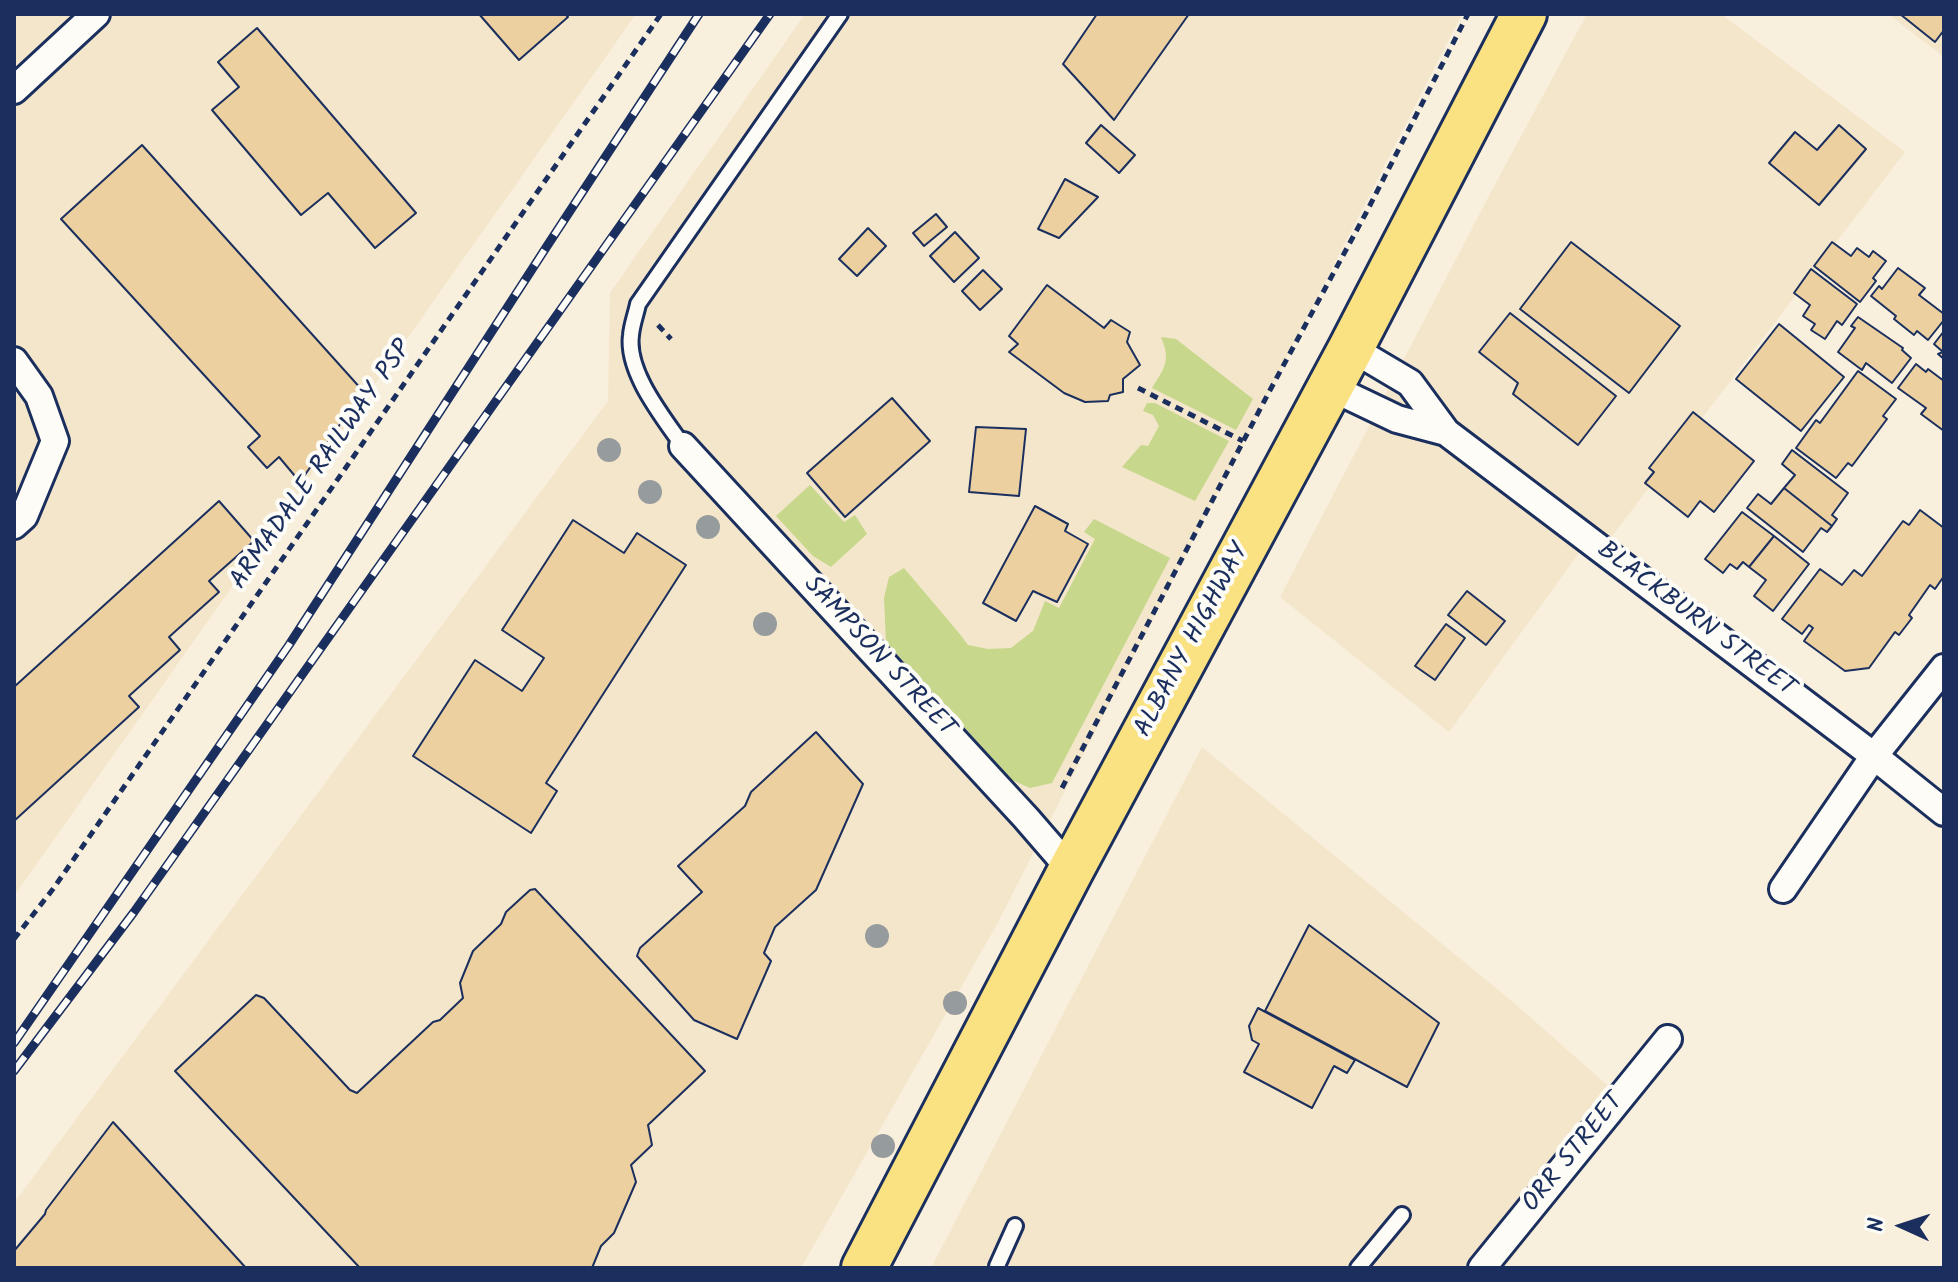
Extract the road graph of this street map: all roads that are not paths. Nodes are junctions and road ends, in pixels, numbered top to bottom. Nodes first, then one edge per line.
1 (96, 14) edge
2 (840, 14) edge
3 (1524, 14) edge
4 (14, 90) edge
5 (1351, 348) junction
6 (14, 361) edge
7 (1330, 387) junction
8 (1446, 432) junction
9 (683, 446) joint
10 (14, 525) edge
11 (1944, 668) edge
12 (1874, 756) junction
13 (1944, 812) edge
14 (1071, 870) junction
15 (1783, 889) dead end
16 (1668, 1039) dead end
17 (1402, 1215) dead end
18 (1015, 1226) dead end
19 (864, 1268) edge
20 (998, 1268) edge
21 (1358, 1268) edge
22 (1482, 1268) edge

1 - 4 street
2 - 9 lane
3 - 5 highway, ALBANY HIGHWAY
5 - 7 highway, ALBANY HIGHWAY
5 - 8 street, BLACKBURN STREET
6 - 10 street
7 - 8 street, BLACKBURN STREET
7 - 14 highway, ALBANY HIGHWAY
8 - 12 street, BLACKBURN STREET
9 - 14 street, SAMPSON STREET
11 - 12 street
12 - 13 street, BLACKBURN STREET
12 - 15 street
14 - 19 highway, ALBANY HIGHWAY
16 - 22 street, ORR STREET
17 - 21 lane
18 - 20 lane

